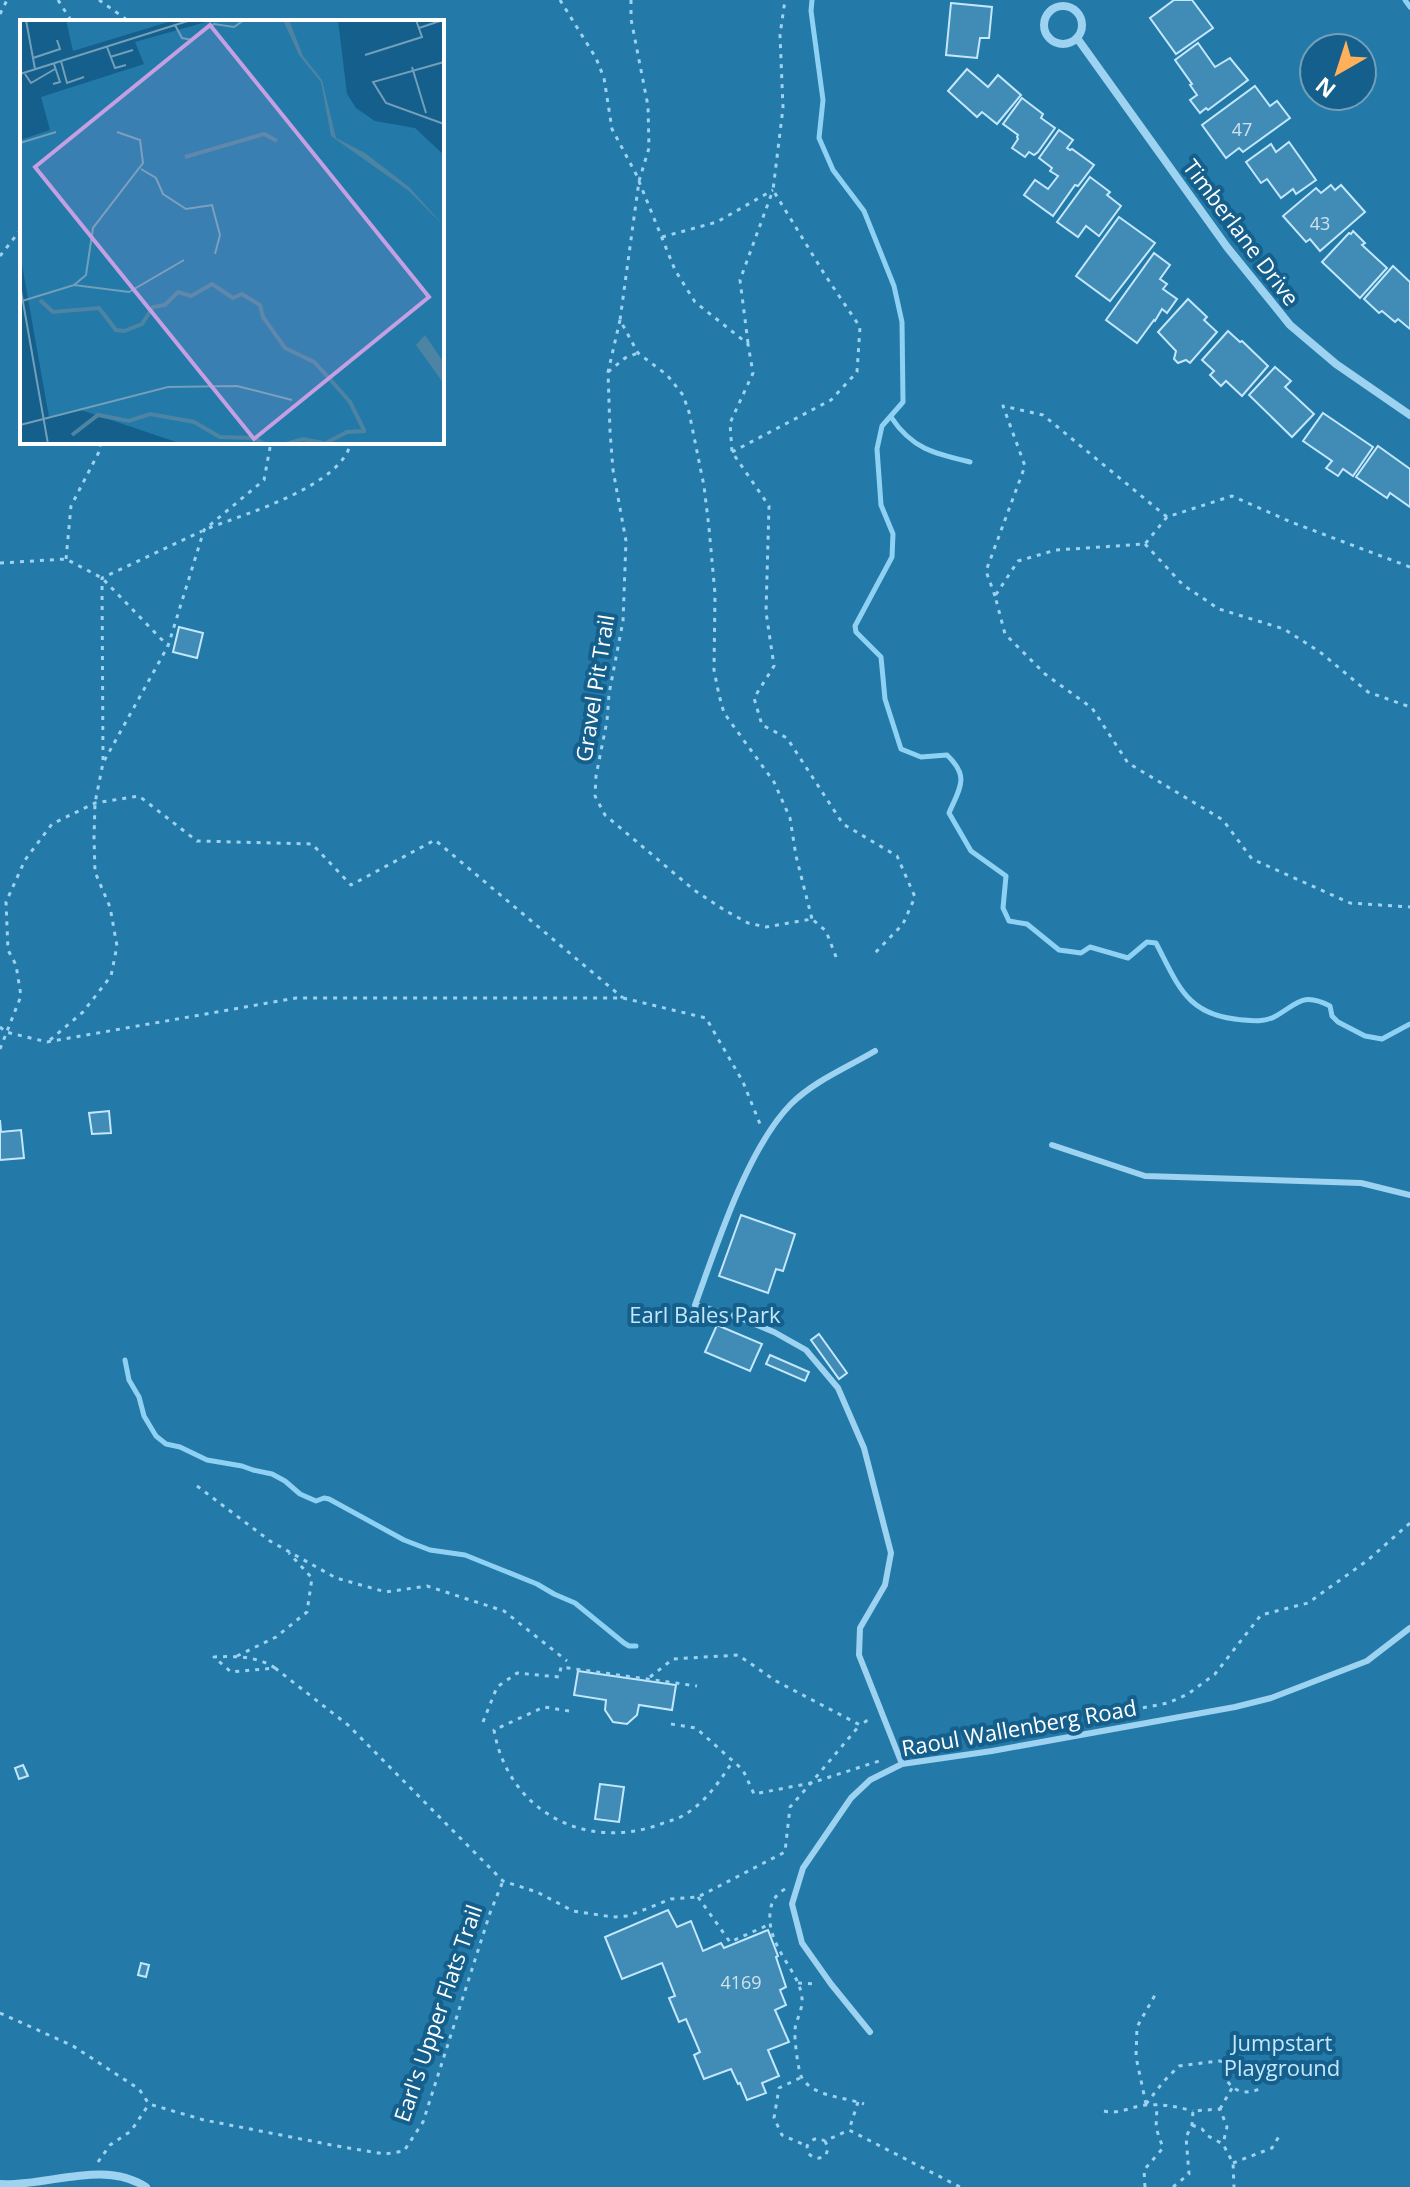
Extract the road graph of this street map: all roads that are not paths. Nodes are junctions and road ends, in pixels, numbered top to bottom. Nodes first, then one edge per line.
1 (1077, 38) junction
2 (1410, 415) edge
3 (875, 1051) dead end
4 (1052, 1145) dead end
5 (1410, 1195) edge
6 (1410, 1628) edge
7 (902, 1764) junction
8 (870, 2032) dead end
9 (0, 2184) edge
10 (146, 2187) edge

1 - 1 street, Timberlane Drive
1 - 2 street, Timberlane Drive
3 - 7 lane
4 - 5 lane
6 - 7 lane, Raoul Wallenberg Road
7 - 8 lane, Raoul Wallenberg Road
9 - 10 street

